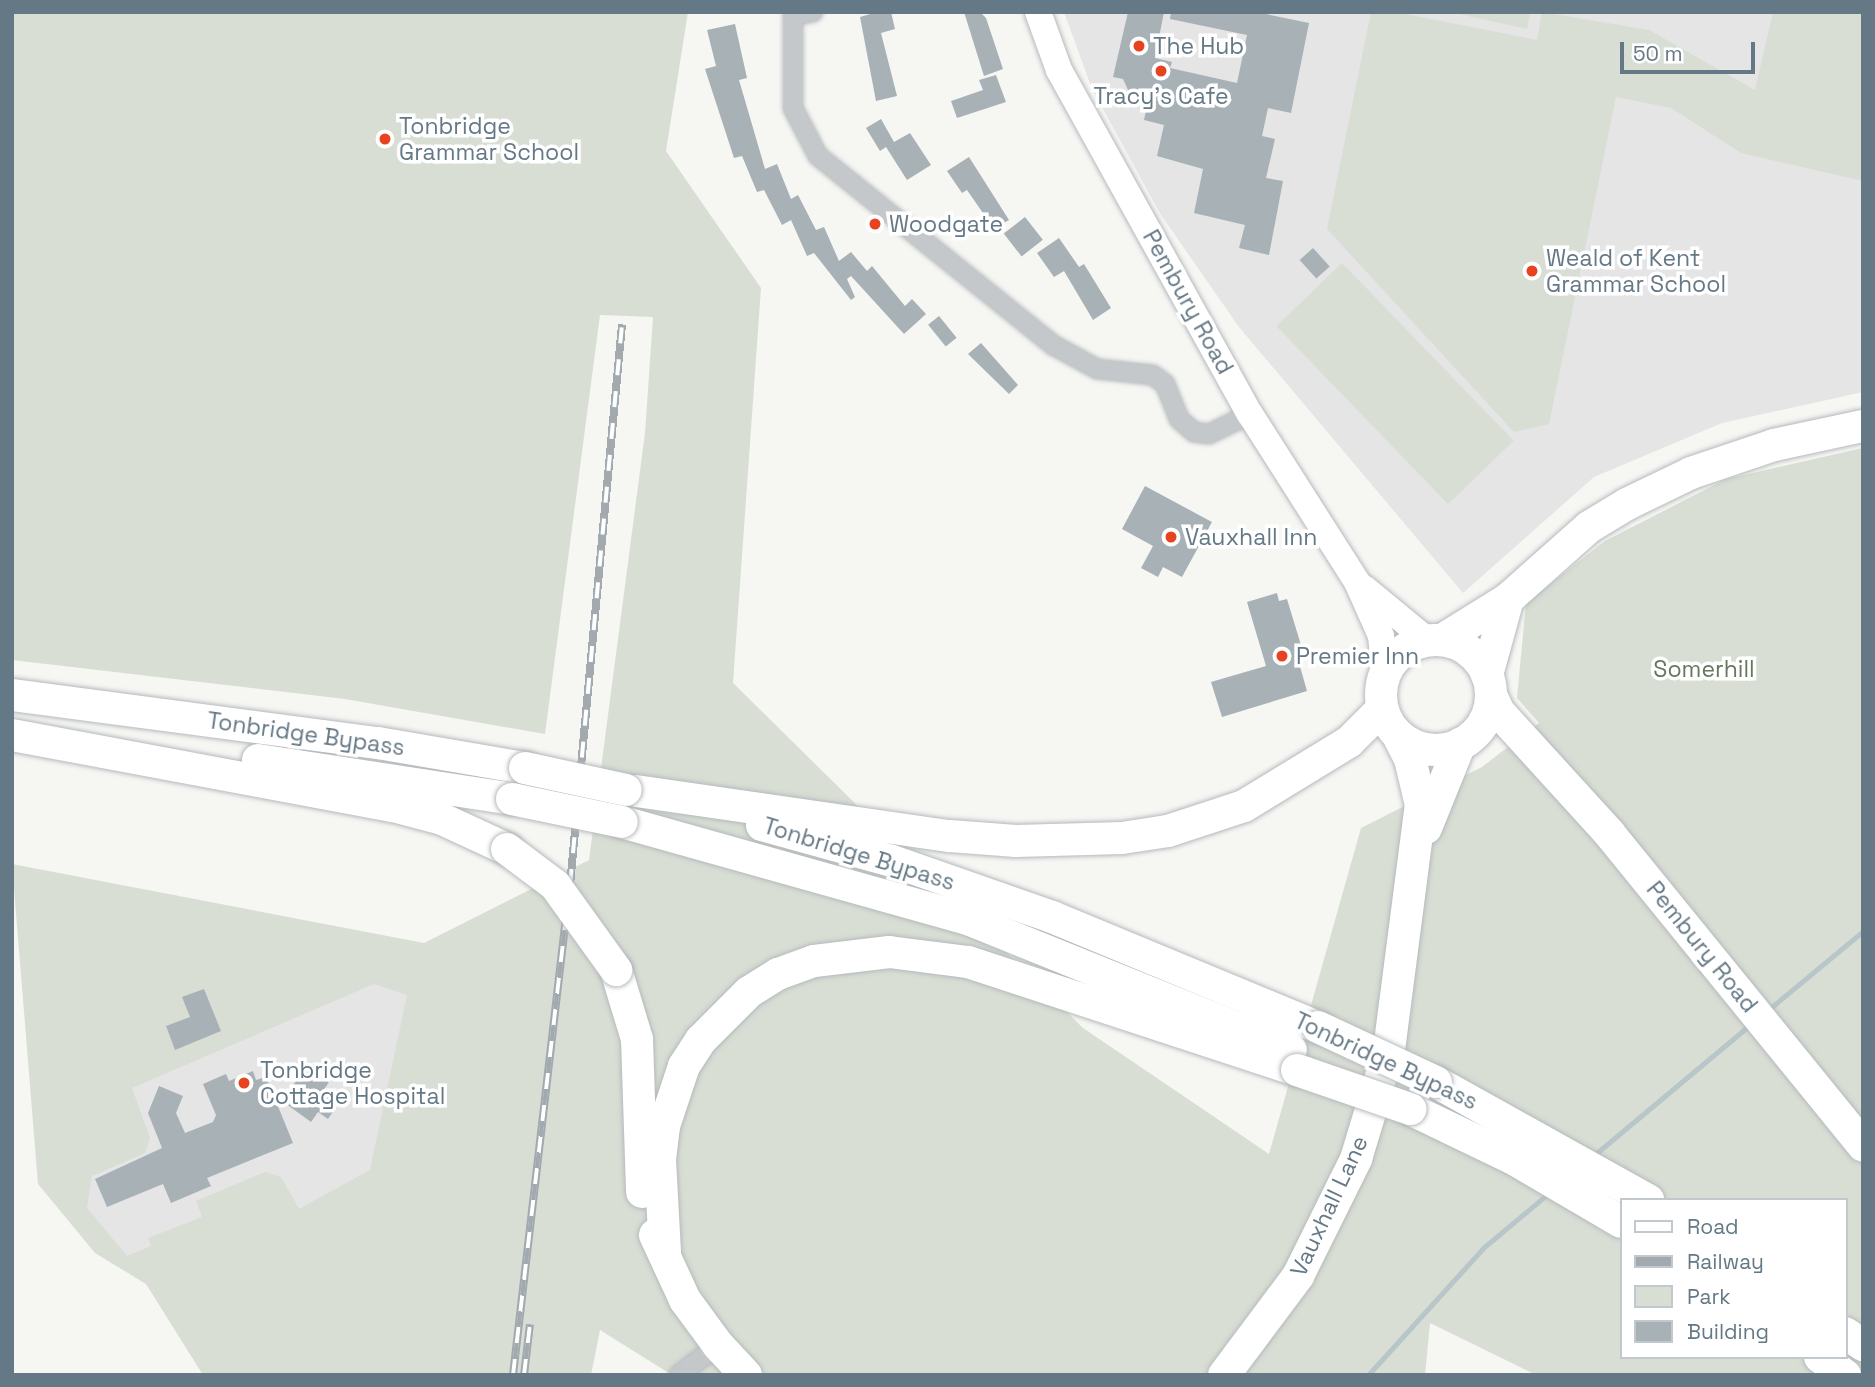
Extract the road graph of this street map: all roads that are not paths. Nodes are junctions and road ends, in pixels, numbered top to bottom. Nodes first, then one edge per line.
1 (813, 12) edge
2 (1038, 12) edge
3 (1250, 414) junction
4 (1863, 426) edge
5 (1357, 582) junction
6 (1508, 599) junction
7 (1434, 640) junction
8 (1385, 673) junction
9 (1489, 685) junction
10 (12, 695) edge
11 (1390, 722) junction
12 (12, 726) edge
13 (12, 735) edge
14 (1466, 740) junction
15 (1535, 754) junction
16 (631, 790) junction
17 (1418, 852) junction
18 (1301, 1063) junction
19 (1863, 1146) edge
20 (1644, 1198) edge
21 (1619, 1221) edge
22 (665, 1252) junction
23 (1847, 1334) edge
24 (718, 1345) junction
25 (1863, 1345) edge
26 (1824, 1359) edge
27 (679, 1375) edge
28 (746, 1375) edge
29 (1224, 1375) edge
30 (1845, 1375) edge

1 - 3 street
2 - 3 main road, Pembury Road
3 - 5 main road, Pembury Road
4 - 6 highway
5 - 7 main road, Pembury Road
5 - 8 main road, Pembury Road
6 - 7 highway
6 - 9 highway
7 - 8 highway
7 - 9 highway
8 - 11 highway
9 - 14 highway
9 - 15 highway, Pembury Road
10 - 16 highway, Tonbridge Bypass, bridge
11 - 14 highway
11 - 16 highway
11 - 17 highway, Vauxhall Lane
12 - 18 highway, Tonbridge Bypass, bridge
13 - 22 highway, bridge
14 - 15 highway, Pembury Road
14 - 17 highway, Vauxhall Lane
15 - 19 highway, Pembury Road
16 - 20 highway, Tonbridge Bypass, bridge
17 - 29 highway, Vauxhall Lane
18 - 21 highway, Tonbridge Bypass, bridge
18 - 22 highway
22 - 24 highway
23 - 25 highway
24 - 27 street
24 - 28 highway
26 - 30 highway

